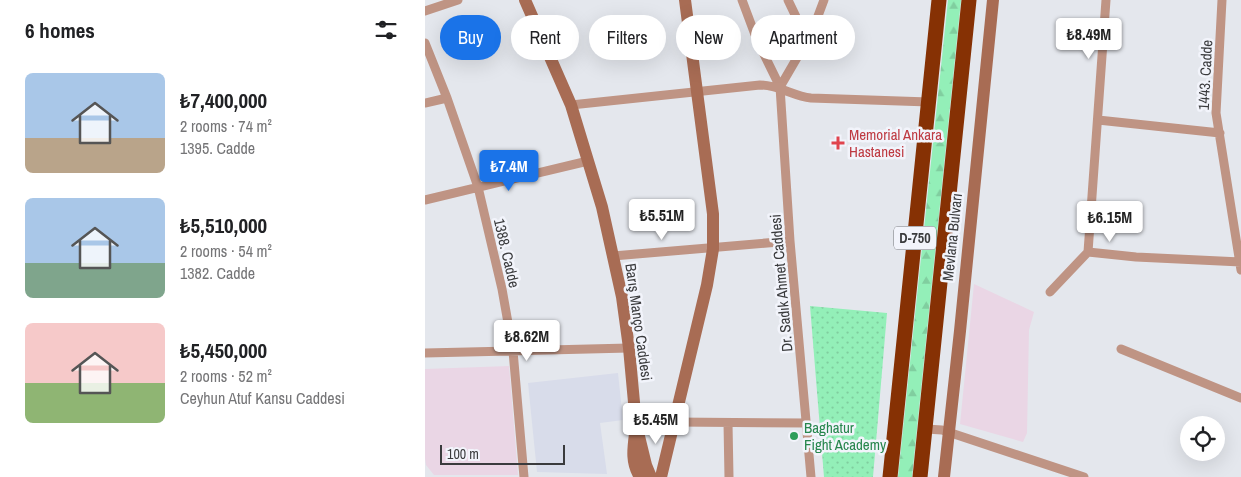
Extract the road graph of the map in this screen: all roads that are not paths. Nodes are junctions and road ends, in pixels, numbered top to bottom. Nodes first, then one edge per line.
1 (459, 0) edge
2 (525, 0) edge
3 (685, 0) edge
4 (742, 0) edge
5 (788, 0) edge
6 (824, 0) edge
7 (939, 0) edge
8 (969, 0) edge
9 (993, 0) edge
10 (1106, 0) edge
11 (1223, 0) edge
12 (425, 11) edge
13 (795, 15) edge
14 (818, 15) edge
15 (425, 43) edge
16 (795, 60) edge
17 (779, 87) junction
18 (697, 92) junction
19 (447, 98) junction
20 (929, 102) junction
21 (425, 103) edge
22 (571, 105) junction
23 (1098, 120) junction
24 (1220, 133) junction
25 (588, 161) junction
26 (478, 187) junction
27 (425, 200) edge
28 (790, 241) junction
29 (713, 248) junction
30 (1088, 252) junction
31 (613, 256) junction
32 (1241, 264) edge
33 (1050, 292) dead end
34 (629, 348) junction
35 (1121, 349) dead end
36 (513, 351) junction
37 (425, 353) edge
38 (1241, 398) edge
39 (674, 422) junction
40 (728, 423) junction
41 (806, 423) junction
42 (636, 424) junction
43 (926, 429) junction
44 (949, 432) junction
45 (524, 477) edge
46 (640, 477) edge
47 (651, 477) edge
48 (661, 477) edge
49 (729, 477) edge
50 (811, 477) edge
51 (890, 477) edge
52 (921, 477) edge
53 (944, 477) edge
54 (1083, 477) edge

1 - 12 street
2 - 22 street, Barış Manço Caddesi
3 - 18 street
4 - 17 street
5 - 13 street
6 - 14 street
7 - 20 highway, D-750
8 - 43 highway, Mevlana Bulvarı
9 - 44 street, Mevlana Bulvarı
10 - 23 street
11 - 24 street, 1443. Cadde
15 - 19 street, 1388. Cadde
16 - 17 street
17 - 18 street
17 - 20 street
17 - 28 street, Dr. Sadık Ahmet Caddesi
18 - 22 street
18 - 29 street
19 - 21 street
19 - 26 street, 1388. Cadde
20 - 51 highway, D-750
22 - 25 street, Barış Manço Caddesi
23 - 24 street
23 - 30 street
24 - 32 street, 1443. Cadde
25 - 26 street
25 - 31 street, Barış Manço Caddesi
26 - 27 street
26 - 36 street, 1388. Cadde
28 - 29 street
28 - 41 street, Dr. Sadık Ahmet Caddesi
29 - 31 street
29 - 39 street
30 - 32 street
30 - 33 street
31 - 34 street, Barış Manço Caddesi
34 - 36 street
34 - 42 street, Barış Manço Caddesi
35 - 38 street
36 - 37 street
36 - 45 street, 1388. Cadde
39 - 40 street
39 - 48 street
40 - 41 street
40 - 49 street
41 - 50 street, Dr. Sadık Ahmet Caddesi
42 - 46 street, Barış Manço Caddesi
42 - 47 street, Barış Manço Caddesi
43 - 44 street
43 - 52 highway, Mevlana Bulvarı
44 - 53 street, Mevlana Bulvarı
44 - 54 street

